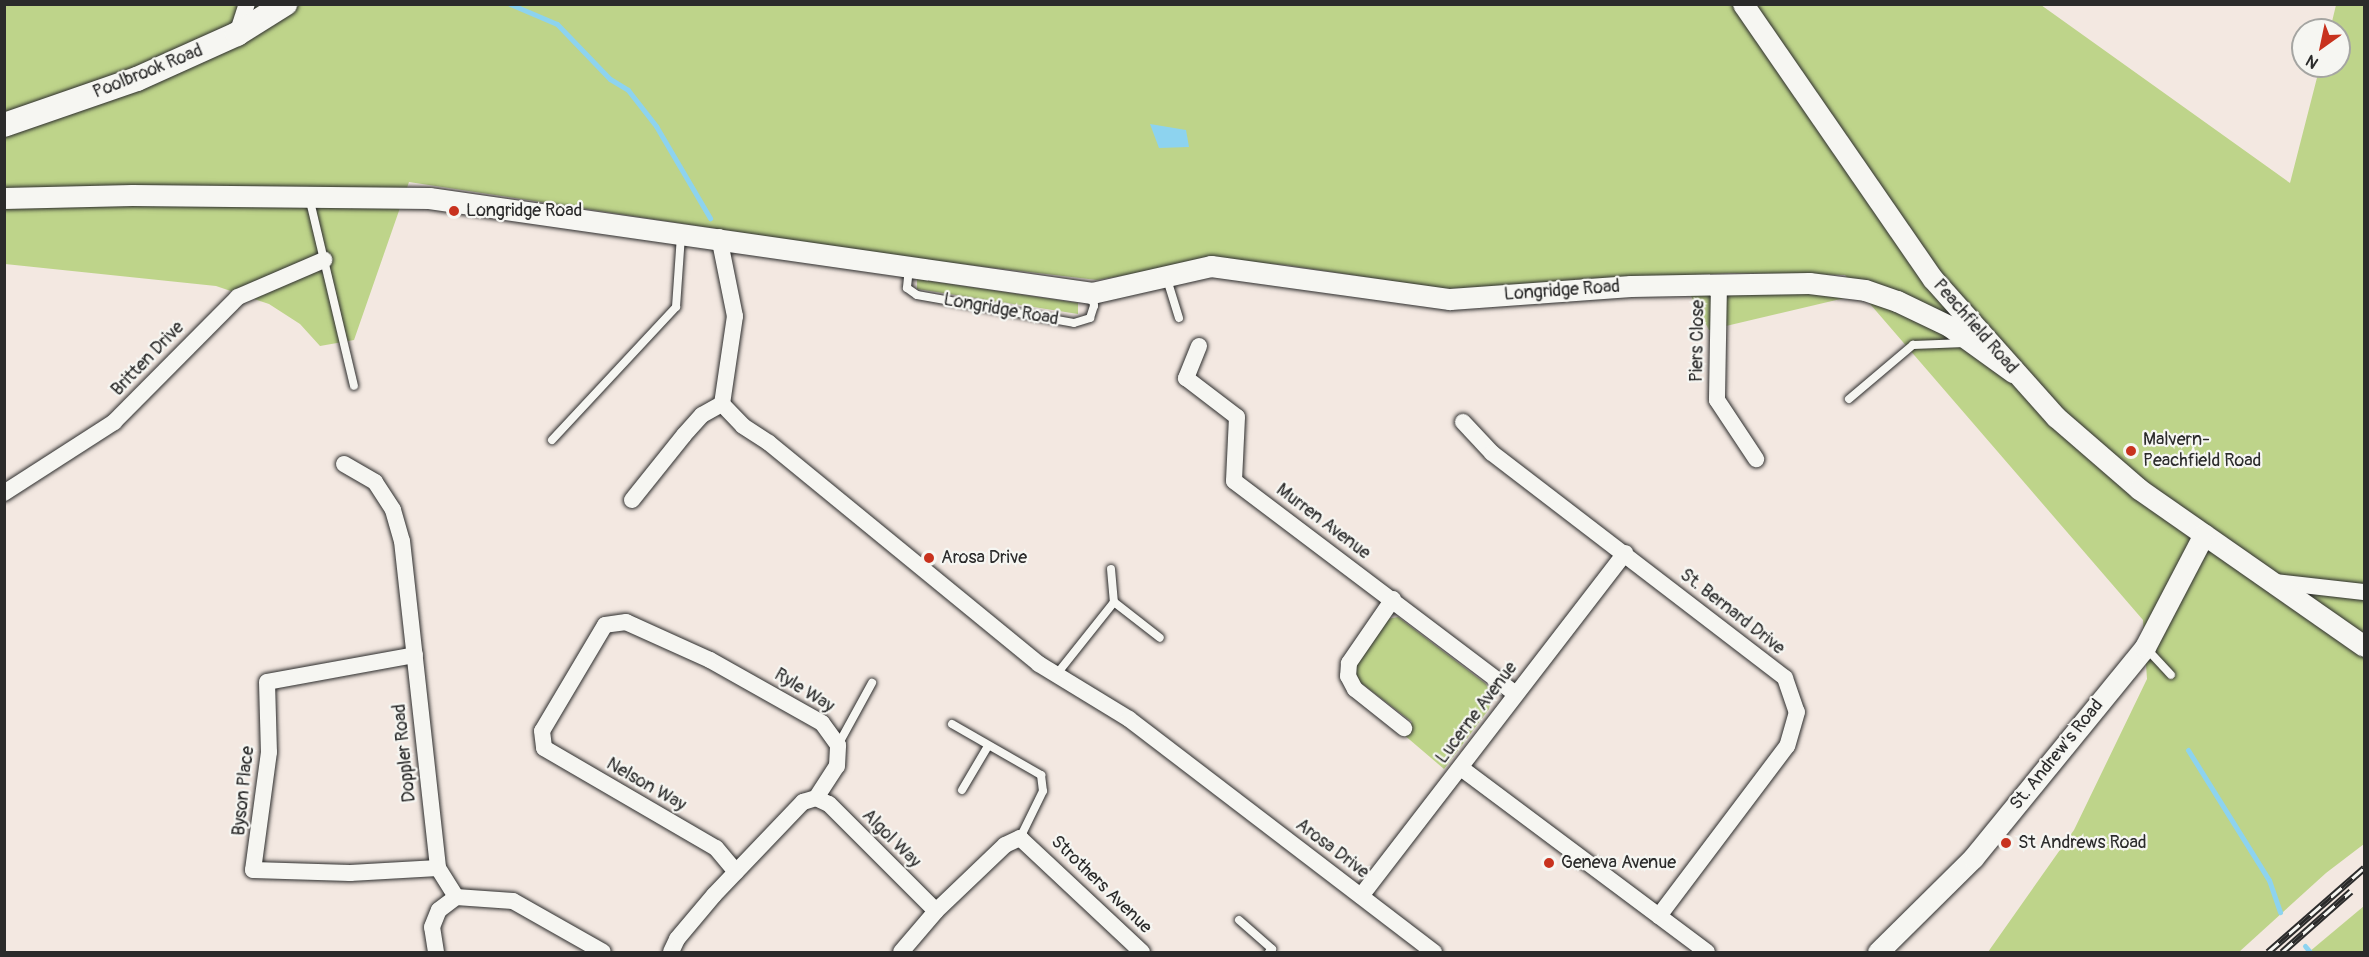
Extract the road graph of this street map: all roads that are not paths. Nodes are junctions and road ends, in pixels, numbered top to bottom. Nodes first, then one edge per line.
1 (247, 4) edge
2 (285, 4) edge
3 (1743, 4) edge
4 (237, 34) junction
5 (4, 126) edge
6 (309, 197) junction
7 (4, 198) edge
8 (682, 232) junction
9 (718, 237) junction
10 (324, 260) junction
11 (909, 268) junction
12 (1166, 275) junction
13 (1719, 283) junction
14 (1092, 293) junction
15 (1179, 318) dead end
16 (1974, 343) junction
17 (1199, 346) dead end
18 (2013, 372) junction
19 (354, 386) dead end
20 (1849, 399) dead end
21 (722, 404) junction
22 (1463, 422) dead end
23 (552, 440) dead end
24 (1756, 459) dead end
25 (344, 464) dead end
26 (4, 493) edge
27 (632, 500) dead end
28 (2204, 534) junction
29 (1625, 554) junction
30 (1111, 569) dead end
31 (2276, 582) junction
32 (2364, 592) edge
33 (1393, 599) junction
34 (1114, 602) junction
35 (1160, 638) dead end
36 (2364, 646) edge
37 (2145, 648) junction
38 (415, 655) junction
39 (1056, 675) junction
40 (2171, 675) dead end
41 (872, 683) dead end
42 (1516, 694) junction
43 (952, 724) dead end
44 (1404, 728) dead end
45 (542, 731) joint
46 (838, 745) junction
47 (988, 747) junction
48 (1461, 768) junction
49 (962, 790) dead end
50 (816, 798) junction
51 (1020, 838) junction
52 (438, 868) junction
53 (736, 872) junction
54 (1361, 896) junction
55 (456, 897) junction
56 (936, 911) junction
57 (1659, 916) junction
58 (1239, 920) dead end
59 (908, 950) edge
60 (1272, 951) edge
61 (436, 952) edge
62 (603, 952) edge
63 (671, 952) edge
64 (1142, 952) edge
65 (1434, 952) edge
66 (1707, 952) edge
67 (1878, 952) edge

1 - 4 street
2 - 4 main road, Poolbrook Road
3 - 18 street, Peachfield Road
4 - 5 main road, Poolbrook Road
6 - 7 street, Longridge Road
6 - 8 street, Longridge Road
6 - 10 lane
8 - 9 street, Longridge Road
8 - 23 lane
9 - 11 street, Longridge Road
9 - 21 street
10 - 19 lane
10 - 26 street, Britten Drive
11 - 14 street, Longridge Road
11 - 14 lane, Longridge Road
12 - 13 street, Longridge Road
12 - 14 street, Longridge Road
12 - 15 lane
13 - 16 street, Longridge Road
13 - 24 street, Piers Close
16 - 18 street, Longridge Road
16 - 20 lane
17 - 33 street, Murren Avenue
18 - 28 street, Peachfield Road
21 - 27 street
21 - 39 street, Arosa Drive
22 - 29 street, St. Bernard Drive
25 - 38 street, Doppler Road
28 - 31 street, Peachfield Road
28 - 37 street, St. Andrew's Road
29 - 42 street, Lucerne Avenue
29 - 57 street, St. Bernard Drive
30 - 34 lane
31 - 32 street, Peachfield Road
31 - 36 street, Peachfield Road
33 - 42 street, Murren Avenue
33 - 44 street
34 - 35 lane
34 - 39 lane
37 - 40 lane
37 - 67 street, St. Andrew's Road
38 - 52 street, Doppler Road
38 - 52 street, Byson Place
39 - 54 street, Arosa Drive
41 - 46 lane
42 - 48 street, Lucerne Avenue
43 - 47 lane
45 - 46 street, Ryle Way
45 - 53 street, Nelson Way
46 - 50 street
47 - 49 lane
47 - 51 lane
48 - 54 street, Lucerne Avenue
48 - 57 street
50 - 53 street
50 - 56 street, Algol Way
51 - 56 street
51 - 64 street, Strothers Avenue
52 - 55 street, Doppler Road
53 - 63 street
54 - 65 street, Arosa Drive
55 - 61 street
55 - 62 street
56 - 59 street
57 - 66 street
58 - 60 lane

